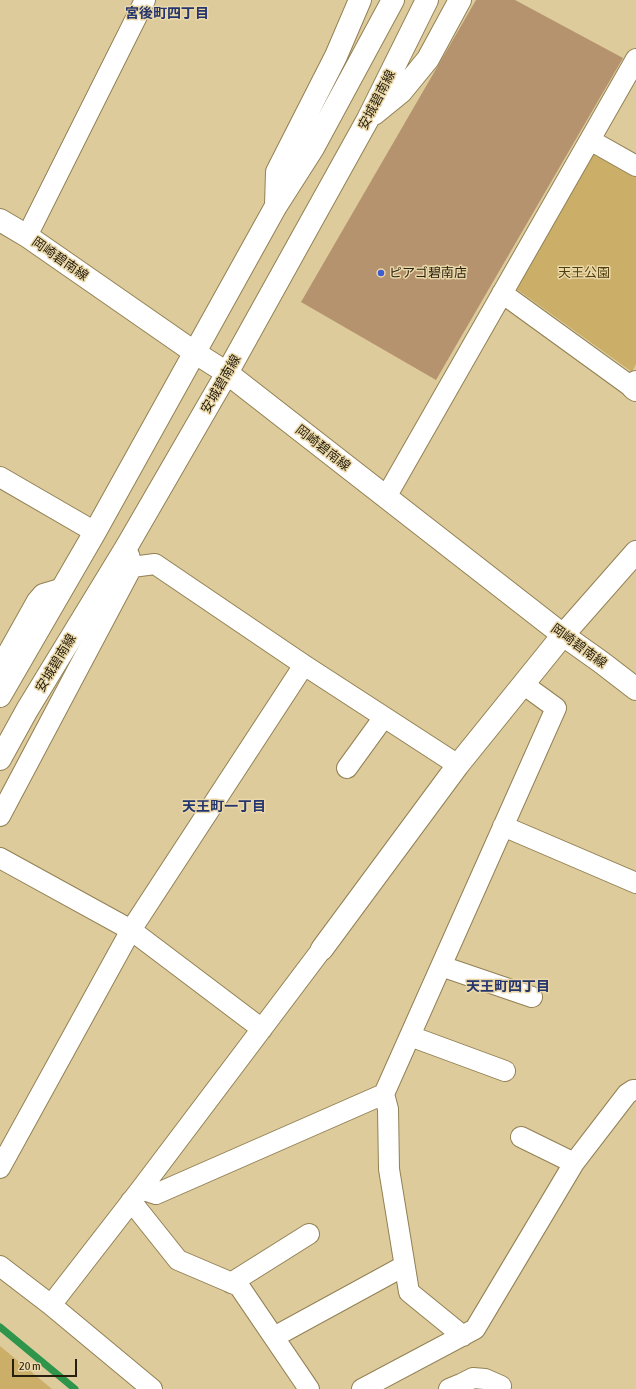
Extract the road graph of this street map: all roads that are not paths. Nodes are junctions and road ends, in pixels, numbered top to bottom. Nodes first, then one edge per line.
1 (145, 0) edge
2 (360, 0) edge
3 (393, 0) edge
4 (427, 0) edge
5 (460, 0) edge
6 (636, 59) edge
7 (368, 119) junction
8 (590, 140) junction
9 (636, 166) edge
10 (276, 206) junction
11 (0, 220) edge
12 (27, 236) junction
13 (502, 293) junction
14 (194, 352) junction
15 (227, 373) junction
16 (635, 387) edge
17 (0, 477) edge
18 (386, 497) junction
19 (95, 532) junction
20 (127, 546) junction
21 (636, 552) edge
22 (132, 567) junction
23 (63, 588) junction
24 (563, 635) junction
25 (304, 665) junction
26 (0, 667) edge
27 (523, 684) junction
28 (636, 689) edge
29 (0, 695) edge
30 (384, 716) junction
31 (0, 759) edge
32 (458, 765) junction
33 (347, 768) dead end
34 (0, 816) edge
35 (503, 826) junction
36 (0, 858) edge
37 (636, 883) edge
38 (131, 930) junction
39 (322, 948) joint
40 (441, 966) junction
41 (532, 997) dead end
42 (262, 1029) junction
43 (410, 1036) junction
44 (505, 1071) dead end
45 (636, 1090) edge
46 (384, 1094) junction
47 (521, 1137) dead end
48 (574, 1163) junction
49 (0, 1168) edge
50 (136, 1195) junction
51 (309, 1234) dead end
52 (0, 1266) edge
53 (404, 1266) junction
54 (231, 1283) junction
55 (51, 1305) junction
56 (463, 1336) junction
57 (274, 1337) junction
58 (502, 1386) dead end
59 (152, 1389) edge
60 (309, 1389) edge
61 (362, 1389) edge
62 (450, 1389) edge

1 - 12 street
2 - 10 main road
3 - 10 main road
4 - 7 main road, 安城碧南線
5 - 7 main road
6 - 8 street
7 - 15 main road, 安城碧南線
8 - 9 street
8 - 13 street
10 - 14 main road
11 - 12 main road, 岡崎碧南線
12 - 14 main road, 岡崎碧南線
13 - 16 street
13 - 18 street
14 - 15 main road, 岡崎碧南線
14 - 19 main road
15 - 18 main road, 岡崎碧南線
15 - 20 main road, 安城碧南線
17 - 19 street
18 - 24 main road, 岡崎碧南線
19 - 23 main road
20 - 22 street
20 - 31 main road, 安城碧南線
21 - 24 main road
22 - 25 street
22 - 34 street
23 - 26 street
23 - 29 main road
24 - 27 main road
24 - 28 main road, 岡崎碧南線
25 - 30 street
25 - 38 street
27 - 32 main road
27 - 35 street
30 - 32 street
30 - 33 street
32 - 39 main road
35 - 37 street
35 - 40 street
36 - 38 street
38 - 42 street
38 - 49 street
39 - 42 street
40 - 41 street
40 - 43 street
42 - 50 street
43 - 44 street
43 - 46 street
45 - 48 street
46 - 50 street
46 - 53 street
47 - 48 street
48 - 56 street
50 - 54 street
50 - 55 street
51 - 54 street
52 - 55 street
53 - 56 street
53 - 57 street
54 - 57 street
55 - 59 street
56 - 61 street
57 - 60 street
58 - 62 street

